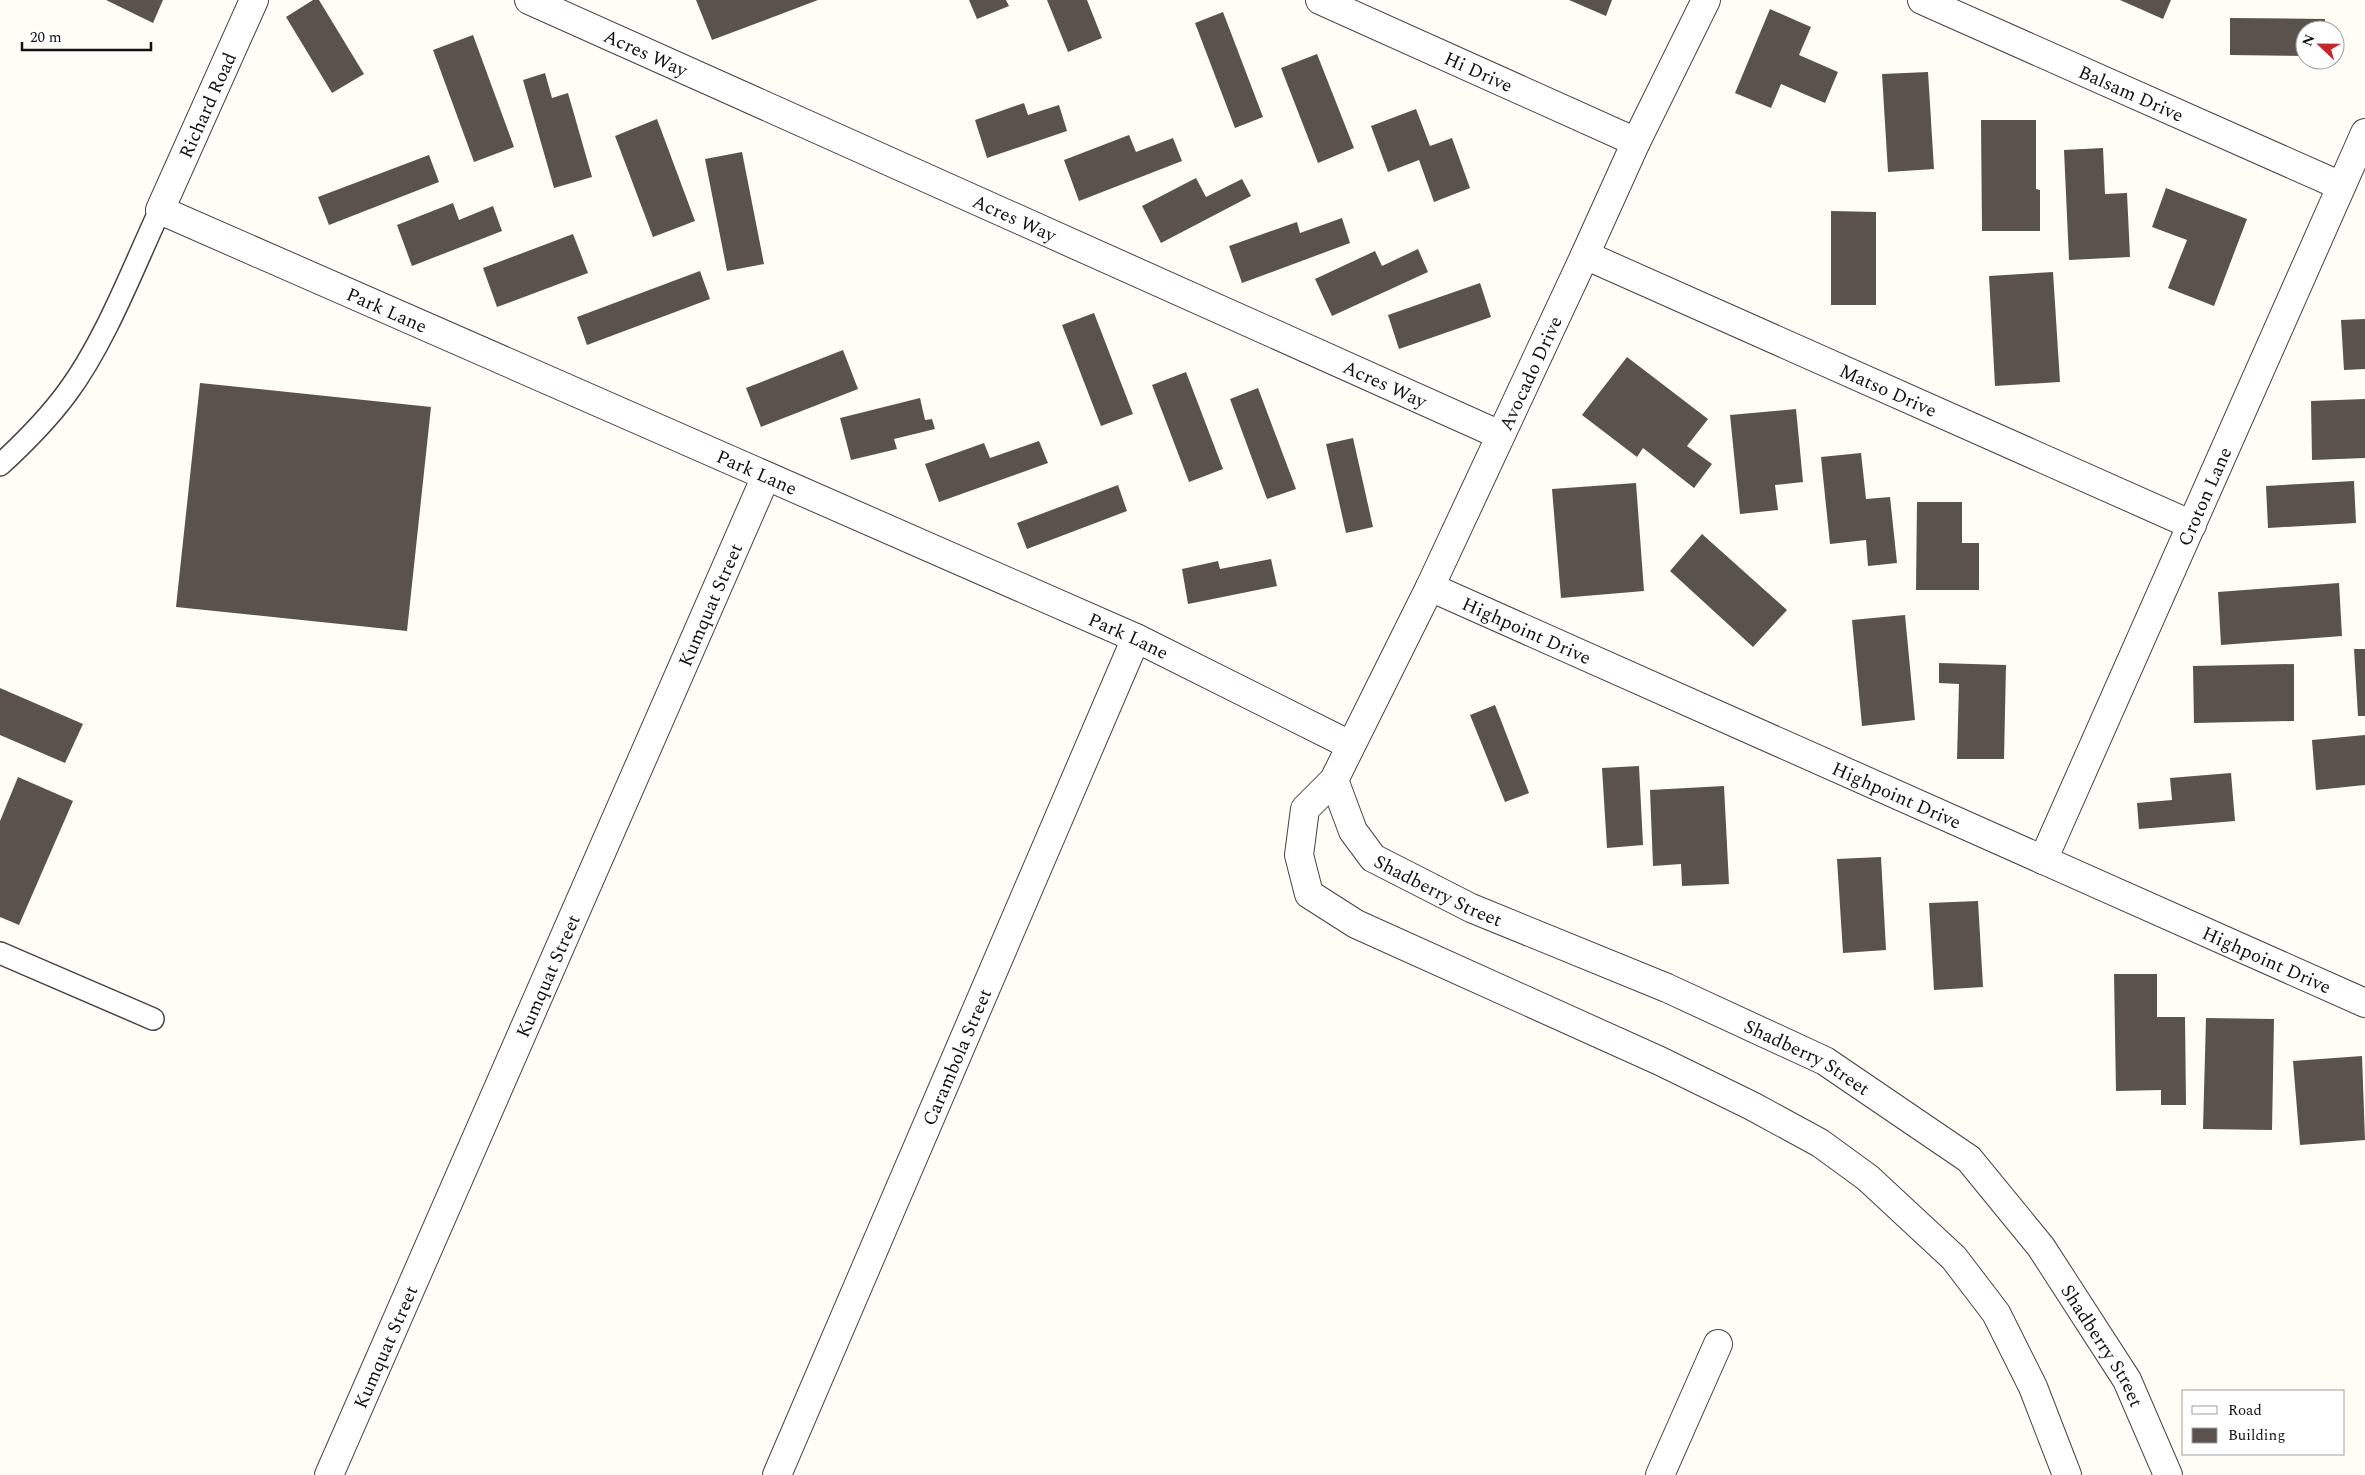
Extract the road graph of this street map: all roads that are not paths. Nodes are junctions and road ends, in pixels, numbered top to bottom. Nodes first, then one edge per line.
1 (254, 0) edge
2 (529, 0) edge
3 (1320, 0) edge
4 (1706, 0) edge
5 (1922, 0) edge
6 (2365, 133) edge
7 (1636, 142) junction
8 (2342, 186) junction
9 (160, 210) junction
10 (1585, 256) junction
11 (1500, 436) junction
12 (0, 466) edge
13 (766, 476) junction
14 (2192, 524) junction
15 (1430, 587) junction
16 (1136, 638) junction
17 (1350, 745) junction
18 (1334, 780) junction
19 (2043, 860) junction
20 (0, 953) edge
21 (2365, 1003) edge
22 (154, 1019) dead end
23 (1718, 1344) dead end
24 (329, 1475) edge
25 (777, 1475) edge
26 (1660, 1475) edge
27 (2067, 1475) edge
28 (2168, 1475) edge

1 - 9 street, Richard Road
2 - 11 street, Acres Way
3 - 7 street, Hi Drive
4 - 7 street, Avocado Drive
5 - 8 street, Balsam Drive
6 - 8 street, Croton Lane
7 - 10 street, Avocado Drive
8 - 14 street, Croton Lane
9 - 12 lane
9 - 13 street, Park Lane
10 - 11 street, Avocado Drive
10 - 14 street, Matso Drive
11 - 15 street, Avocado Drive
13 - 16 street, Park Lane
13 - 24 street, Kumquat Street
14 - 19 street, Croton Lane
15 - 17 street, Avocado Drive
15 - 19 street, Highpoint Drive
16 - 17 street, Park Lane
16 - 25 street, Carambola Street
17 - 18 street
18 - 27 street
18 - 28 street, Shadberry Street
19 - 21 street, Highpoint Drive
20 - 22 lane
23 - 26 street

